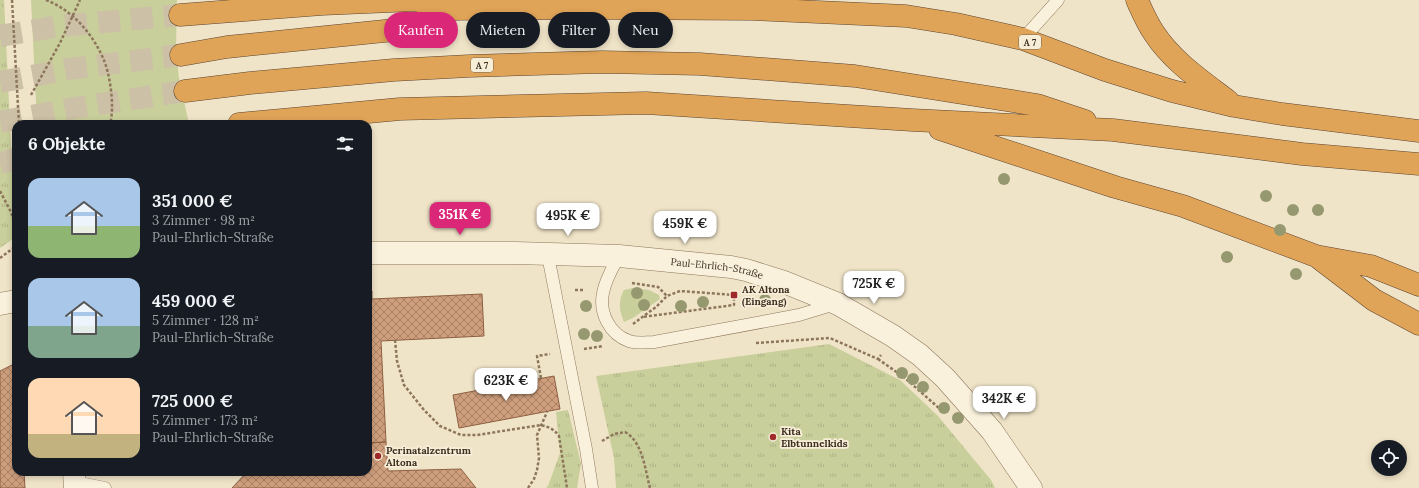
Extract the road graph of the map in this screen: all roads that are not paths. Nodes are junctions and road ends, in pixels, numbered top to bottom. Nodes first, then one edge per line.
1 (778, 0) edge
2 (1058, 0) edge
3 (1137, 0) edge
4 (454, 9) junction
5 (752, 9) junction
6 (180, 15) tunnel mouth
7 (1023, 39) junction
8 (181, 55) tunnel mouth
9 (185, 91) tunnel mouth
10 (1234, 106) junction
11 (281, 120) edge
12 (912, 120) junction
13 (1113, 130) junction
14 (1419, 131) edge
15 (1419, 164) edge
16 (372, 253) edge
17 (550, 254) junction
18 (619, 256) junction
19 (1316, 256) junction
20 (1419, 285) edge
21 (12, 302) edge
22 (0, 304) edge
23 (838, 304) junction
24 (1419, 324) edge
25 (75, 481) edge
26 (105, 488) edge
27 (592, 488) edge
28 (1031, 488) edge

1 - 5 highway
2 - 7 lane
3 - 10 highway
4 - 5 highway, A 7
4 - 6 highway, A 7
4 - 8 highway, A 7
5 - 7 highway, A 7
7 - 10 highway, A 7
9 - 13 highway, A 7
10 - 14 highway, A 7
11 - 12 highway, A 7
12 - 13 highway, A 7
12 - 19 highway
13 - 15 highway, A 7
16 - 17 street, Paul-Ehrlich-Straße
17 - 18 street, Paul-Ehrlich-Straße
17 - 27 lane
18 - 23 street, Paul-Ehrlich-Straße
18 - 23 lane
19 - 20 highway
19 - 24 highway
21 - 22 street
23 - 28 street, Paul-Ehrlich-Straße
25 - 26 lane

